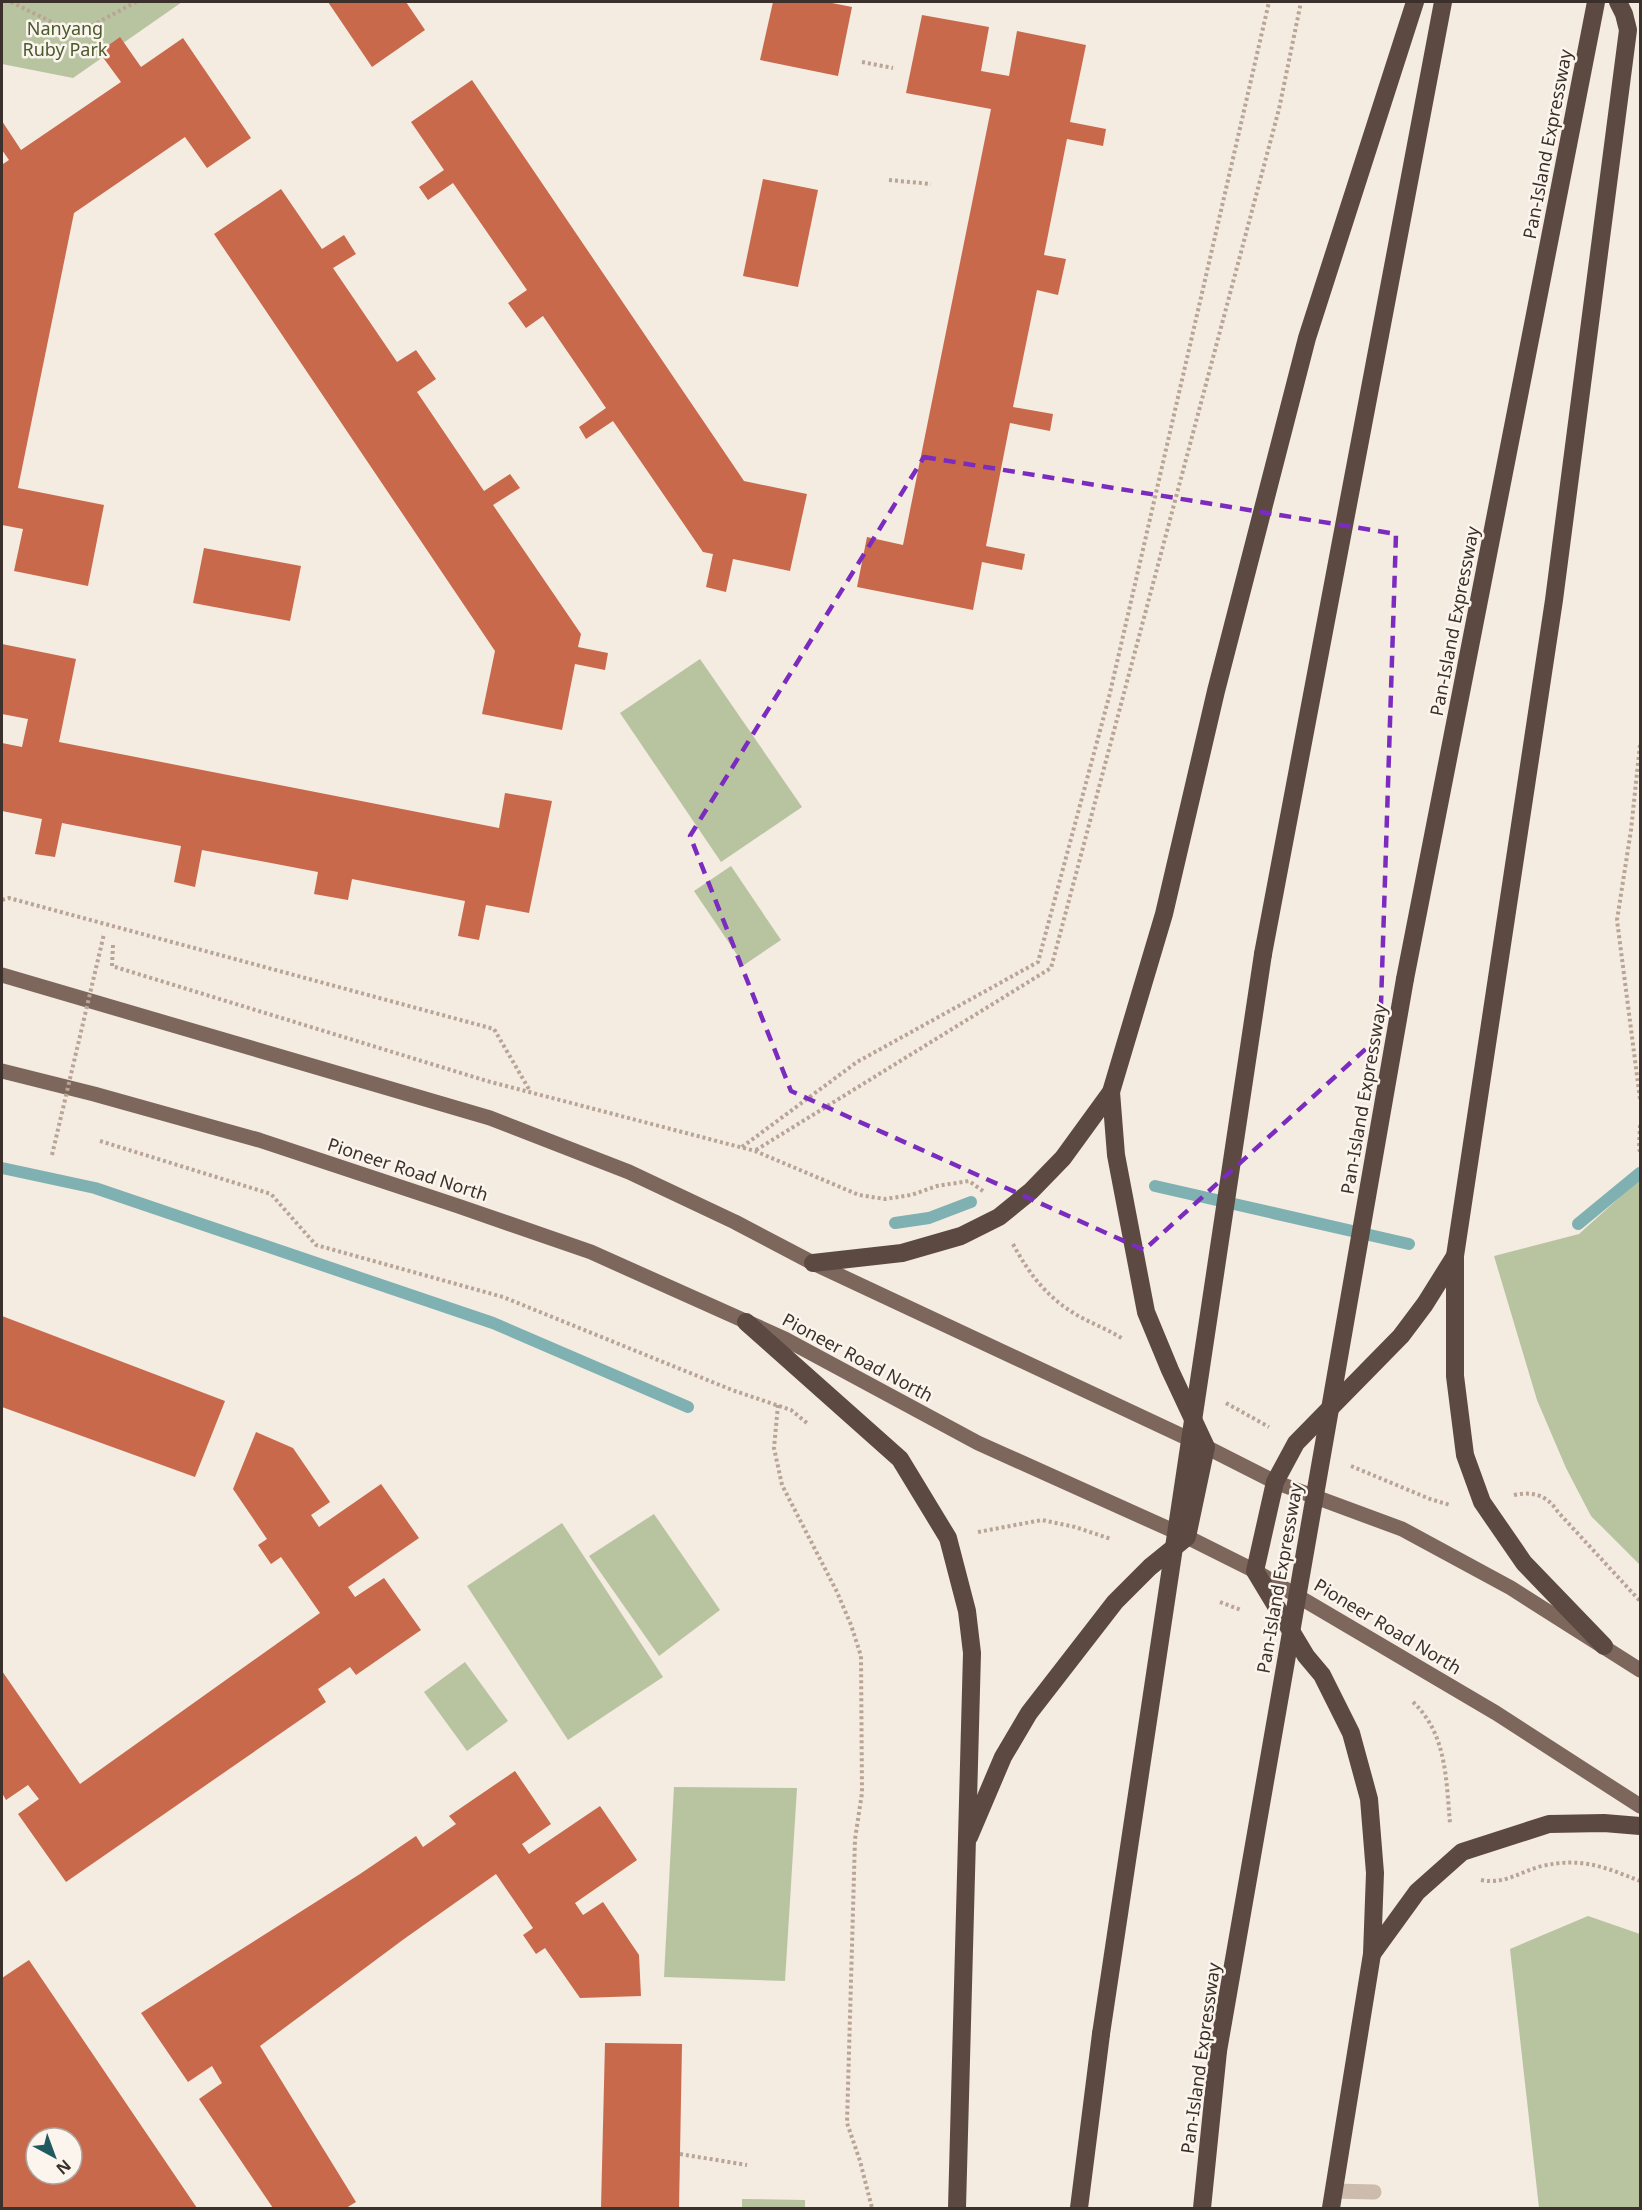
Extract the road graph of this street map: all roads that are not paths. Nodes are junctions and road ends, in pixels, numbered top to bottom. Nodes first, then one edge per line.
1 (1415, 2) edge
2 (1443, 2) edge
3 (1596, 2) edge
4 (1618, 2) edge
5 (2, 975) edge
6 (2, 1071) edge
7 (1112, 1092) junction
8 (1455, 1256) junction
9 (813, 1263) junction
10 (746, 1322) junction
11 (1206, 1447) junction
12 (1275, 1482) junction
13 (1187, 1537) junction
14 (1255, 1571) junction
15 (1604, 1646) junction
16 (1641, 1670) edge
17 (1641, 1806) edge
18 (1641, 1826) edge
19 (965, 1847) junction
20 (1372, 1954) junction
21 (1374, 2192) dead end
22 (1333, 2200) edge
23 (957, 2208) edge
24 (1079, 2208) edge
25 (1202, 2208) edge

1 - 7 highway
2 - 24 highway, bridge
3 - 25 highway, Pan-Island Expressway, bridge
4 - 8 highway
5 - 9 main road
6 - 10 main road, Pioneer Road North
7 - 9 highway
7 - 11 highway
8 - 12 highway
8 - 15 highway
9 - 11 main road
10 - 13 main road, Pioneer Road North
10 - 19 highway
11 - 12 main road
11 - 13 highway
12 - 14 highway
12 - 15 main road
13 - 14 main road, Pioneer Road North
13 - 19 highway
14 - 17 main road, Pioneer Road North
14 - 20 highway
15 - 16 main road
18 - 20 highway
19 - 23 highway
20 - 22 highway
21 - 22 lane

